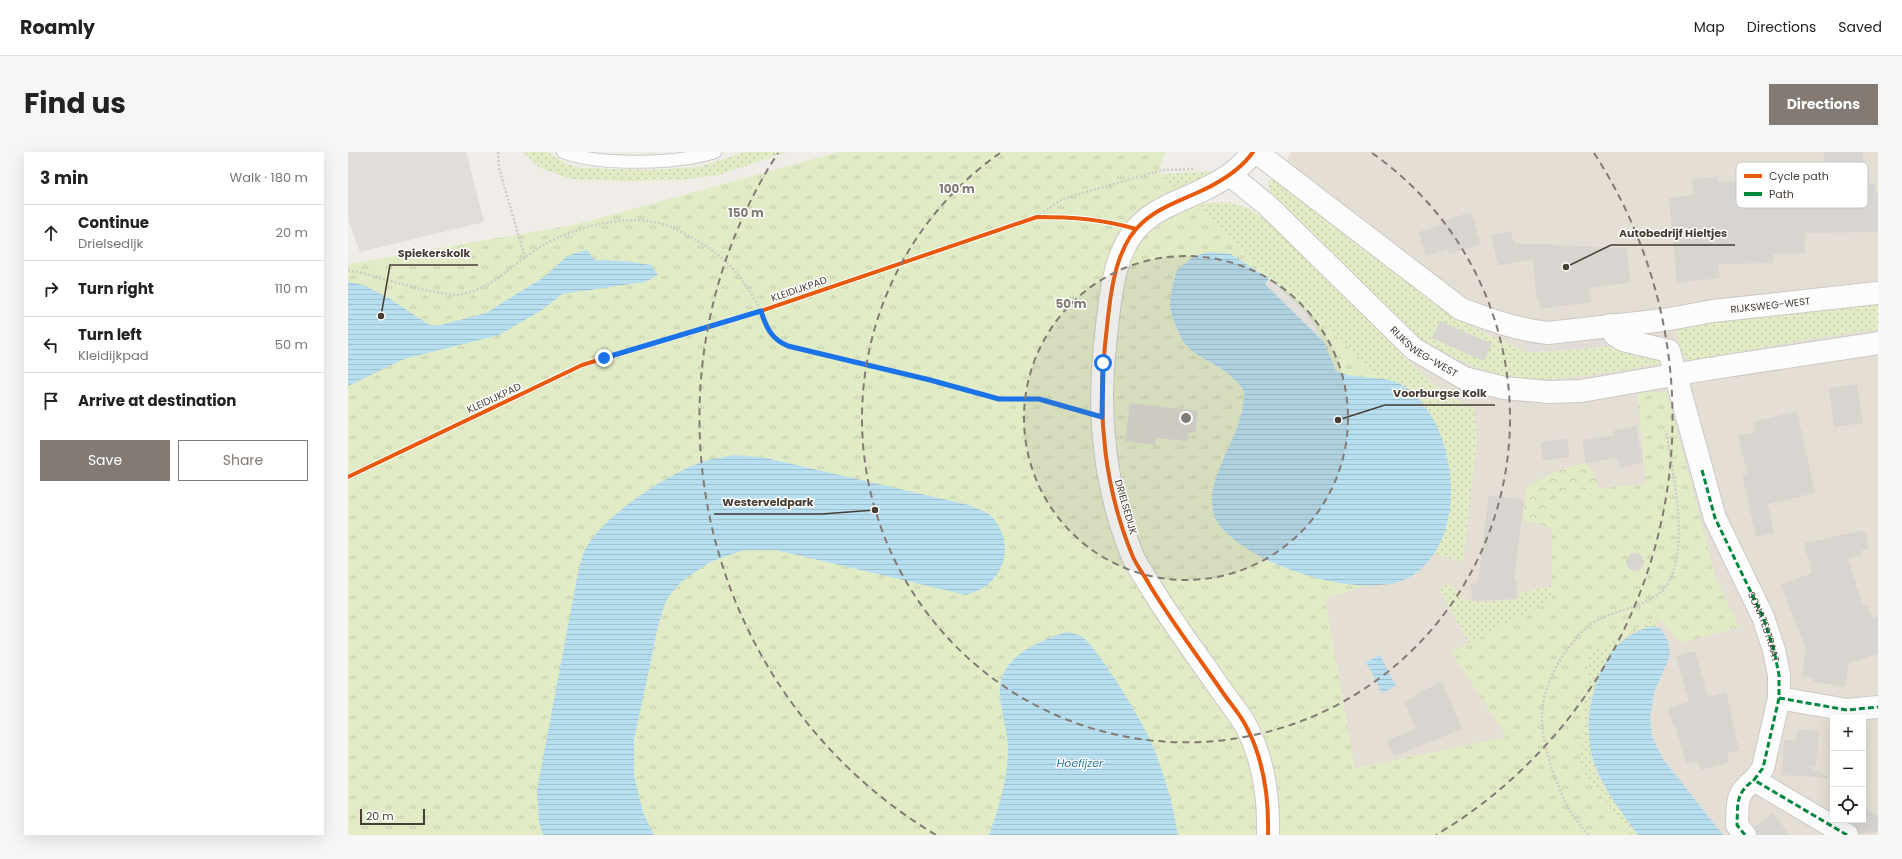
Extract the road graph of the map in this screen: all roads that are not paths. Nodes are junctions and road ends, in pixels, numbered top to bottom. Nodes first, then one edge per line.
1 (564, 152) edge
2 (715, 152) edge
3 (1255, 152) edge
4 (1230, 175) junction
5 (1878, 293) edge
6 (1664, 320) junction
7 (1610, 325) junction
8 (1878, 343) edge
9 (1670, 352) junction
10 (1676, 374) junction
11 (1779, 698) junction
12 (1878, 707) edge
13 (1754, 780) junction
14 (1268, 835) edge
15 (1746, 835) edge
16 (1847, 835) edge

1 - 2 lane
3 - 4 street, DRIELSEDIJK
3 - 7 street, RIJKSWEG-WEST
4 - 10 street, RIJKSWEG-WEST
4 - 14 street, DRIELSEDIJK
5 - 6 street, RIJKSWEG-WEST
6 - 7 street, RIJKSWEG-WEST
6 - 9 street
7 - 9 street
8 - 10 street, RIJKSWEG-WEST
9 - 10 street
10 - 11 street, SONATESTRAAT
11 - 12 street
11 - 13 street, SONATESTRAAT
13 - 15 street, SONATESTRAAT
13 - 16 street

